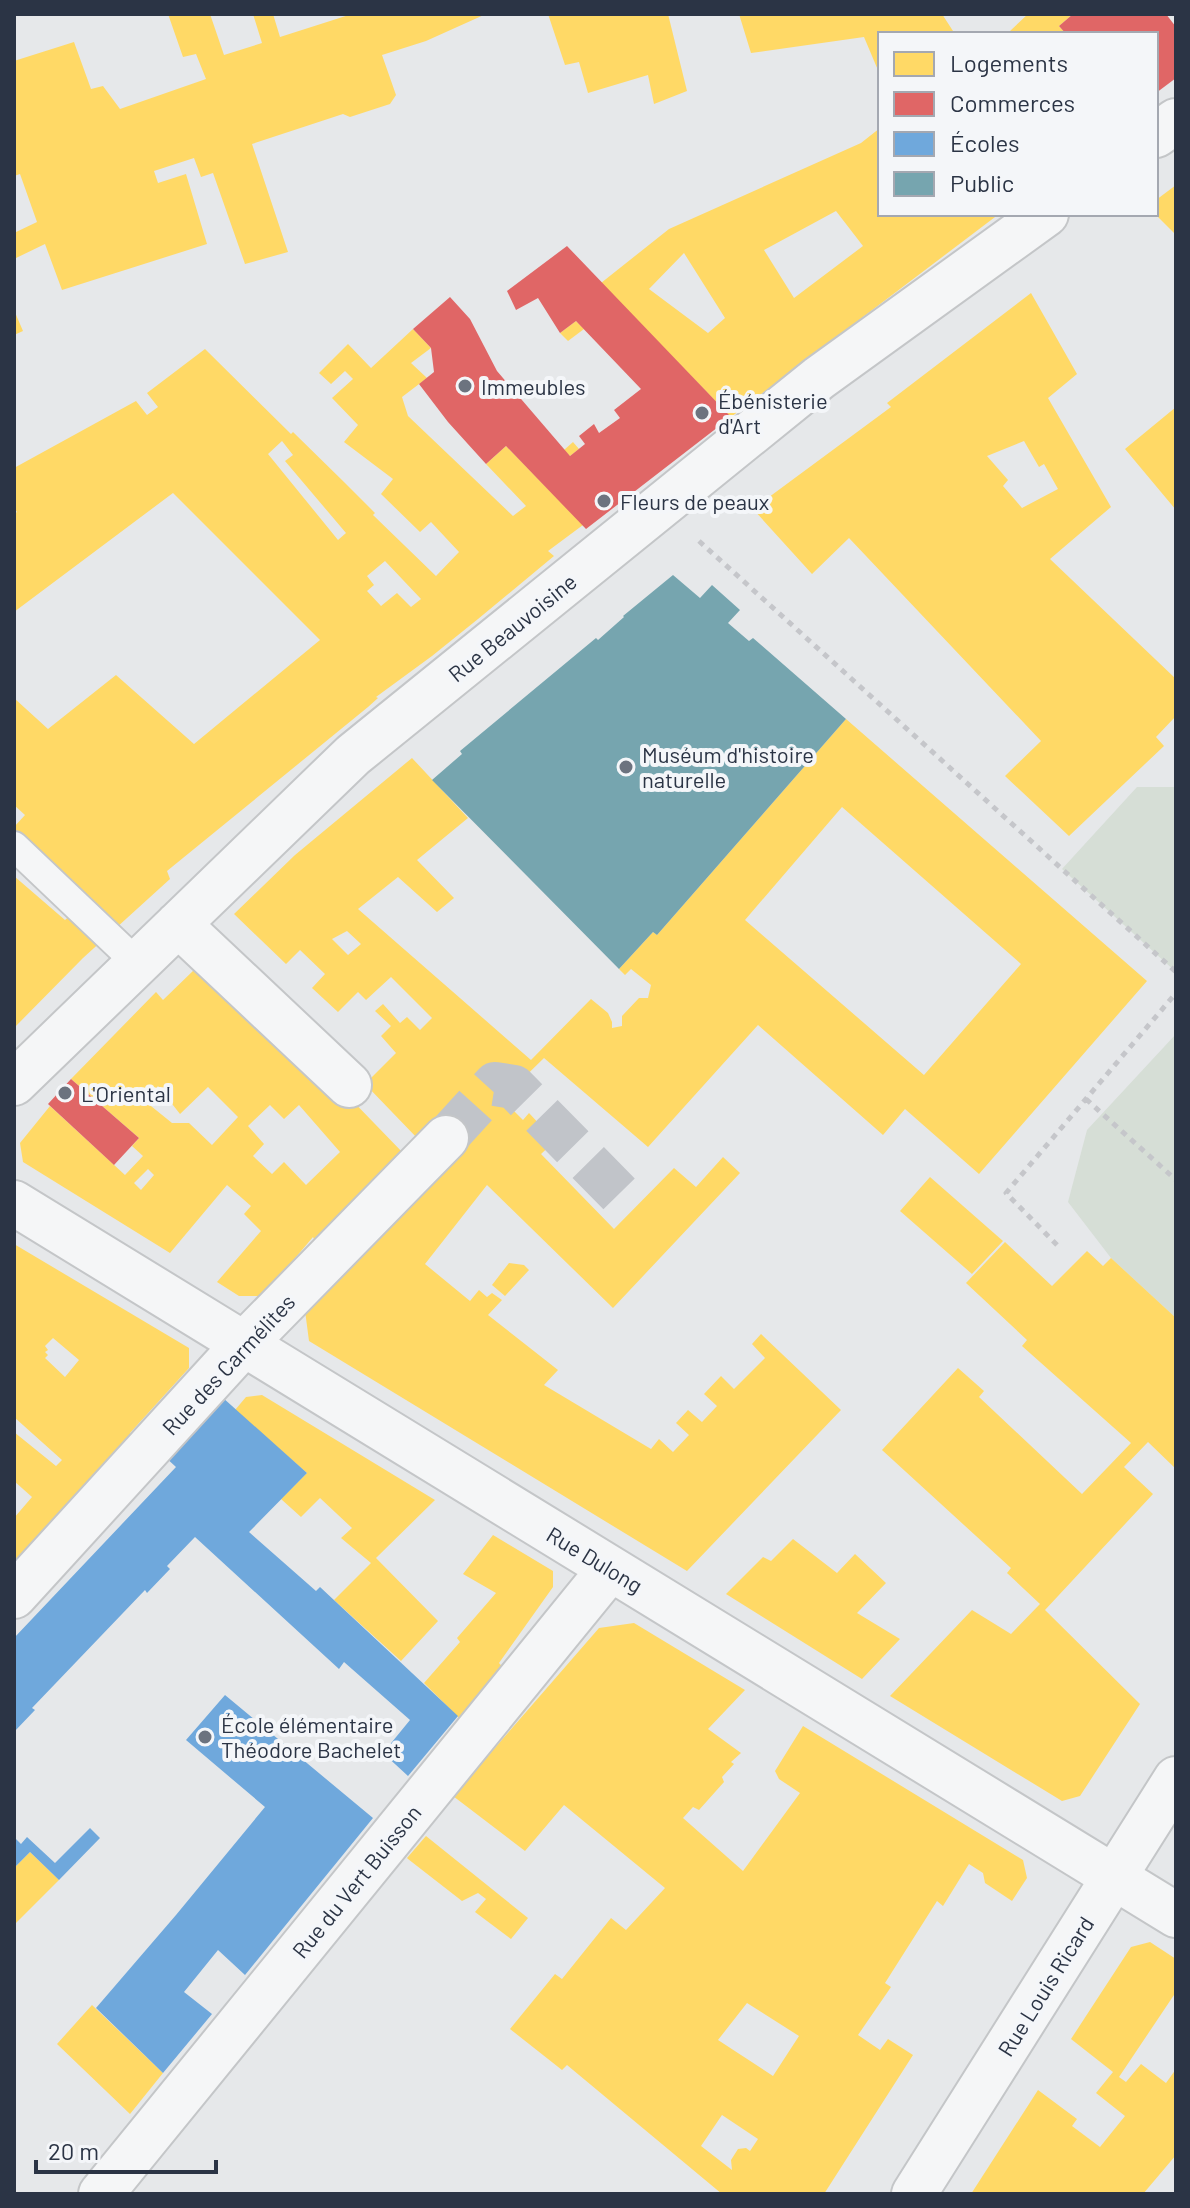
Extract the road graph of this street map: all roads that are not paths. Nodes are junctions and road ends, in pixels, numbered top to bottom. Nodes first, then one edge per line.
1 (1176, 121) edge
2 (1158, 134) edge
3 (1043, 216) edge
4 (14, 846) edge
5 (178, 924) junction
6 (138, 964) junction
7 (14, 1083) edge
8 (349, 1085) dead end
9 (446, 1138) tunnel mouth
10 (14, 1203) edge
11 (244, 1344) junction
12 (610, 1569) junction
13 (14, 1596) edge
14 (1176, 1779) edge
15 (1113, 1877) junction
16 (1176, 1915) edge
17 (101, 2194) edge
18 (914, 2194) edge

1 - 2 street
3 - 5 street, Rue Beauvoisine
4 - 6 lane
5 - 6 street, Rue Beauvoisine
5 - 8 street
6 - 7 street, Rue Beauvoisine
9 - 11 street, Rue des Carmélites
10 - 11 street, Rue Dulong
11 - 12 street, Rue Dulong
11 - 13 street, Rue des Carmélites
12 - 15 street, Rue Dulong
12 - 17 street, Rue du Vert Buisson
14 - 15 street, Rue Louis Ricard
15 - 16 street, Rue Dulong
15 - 18 street, Rue Louis Ricard

